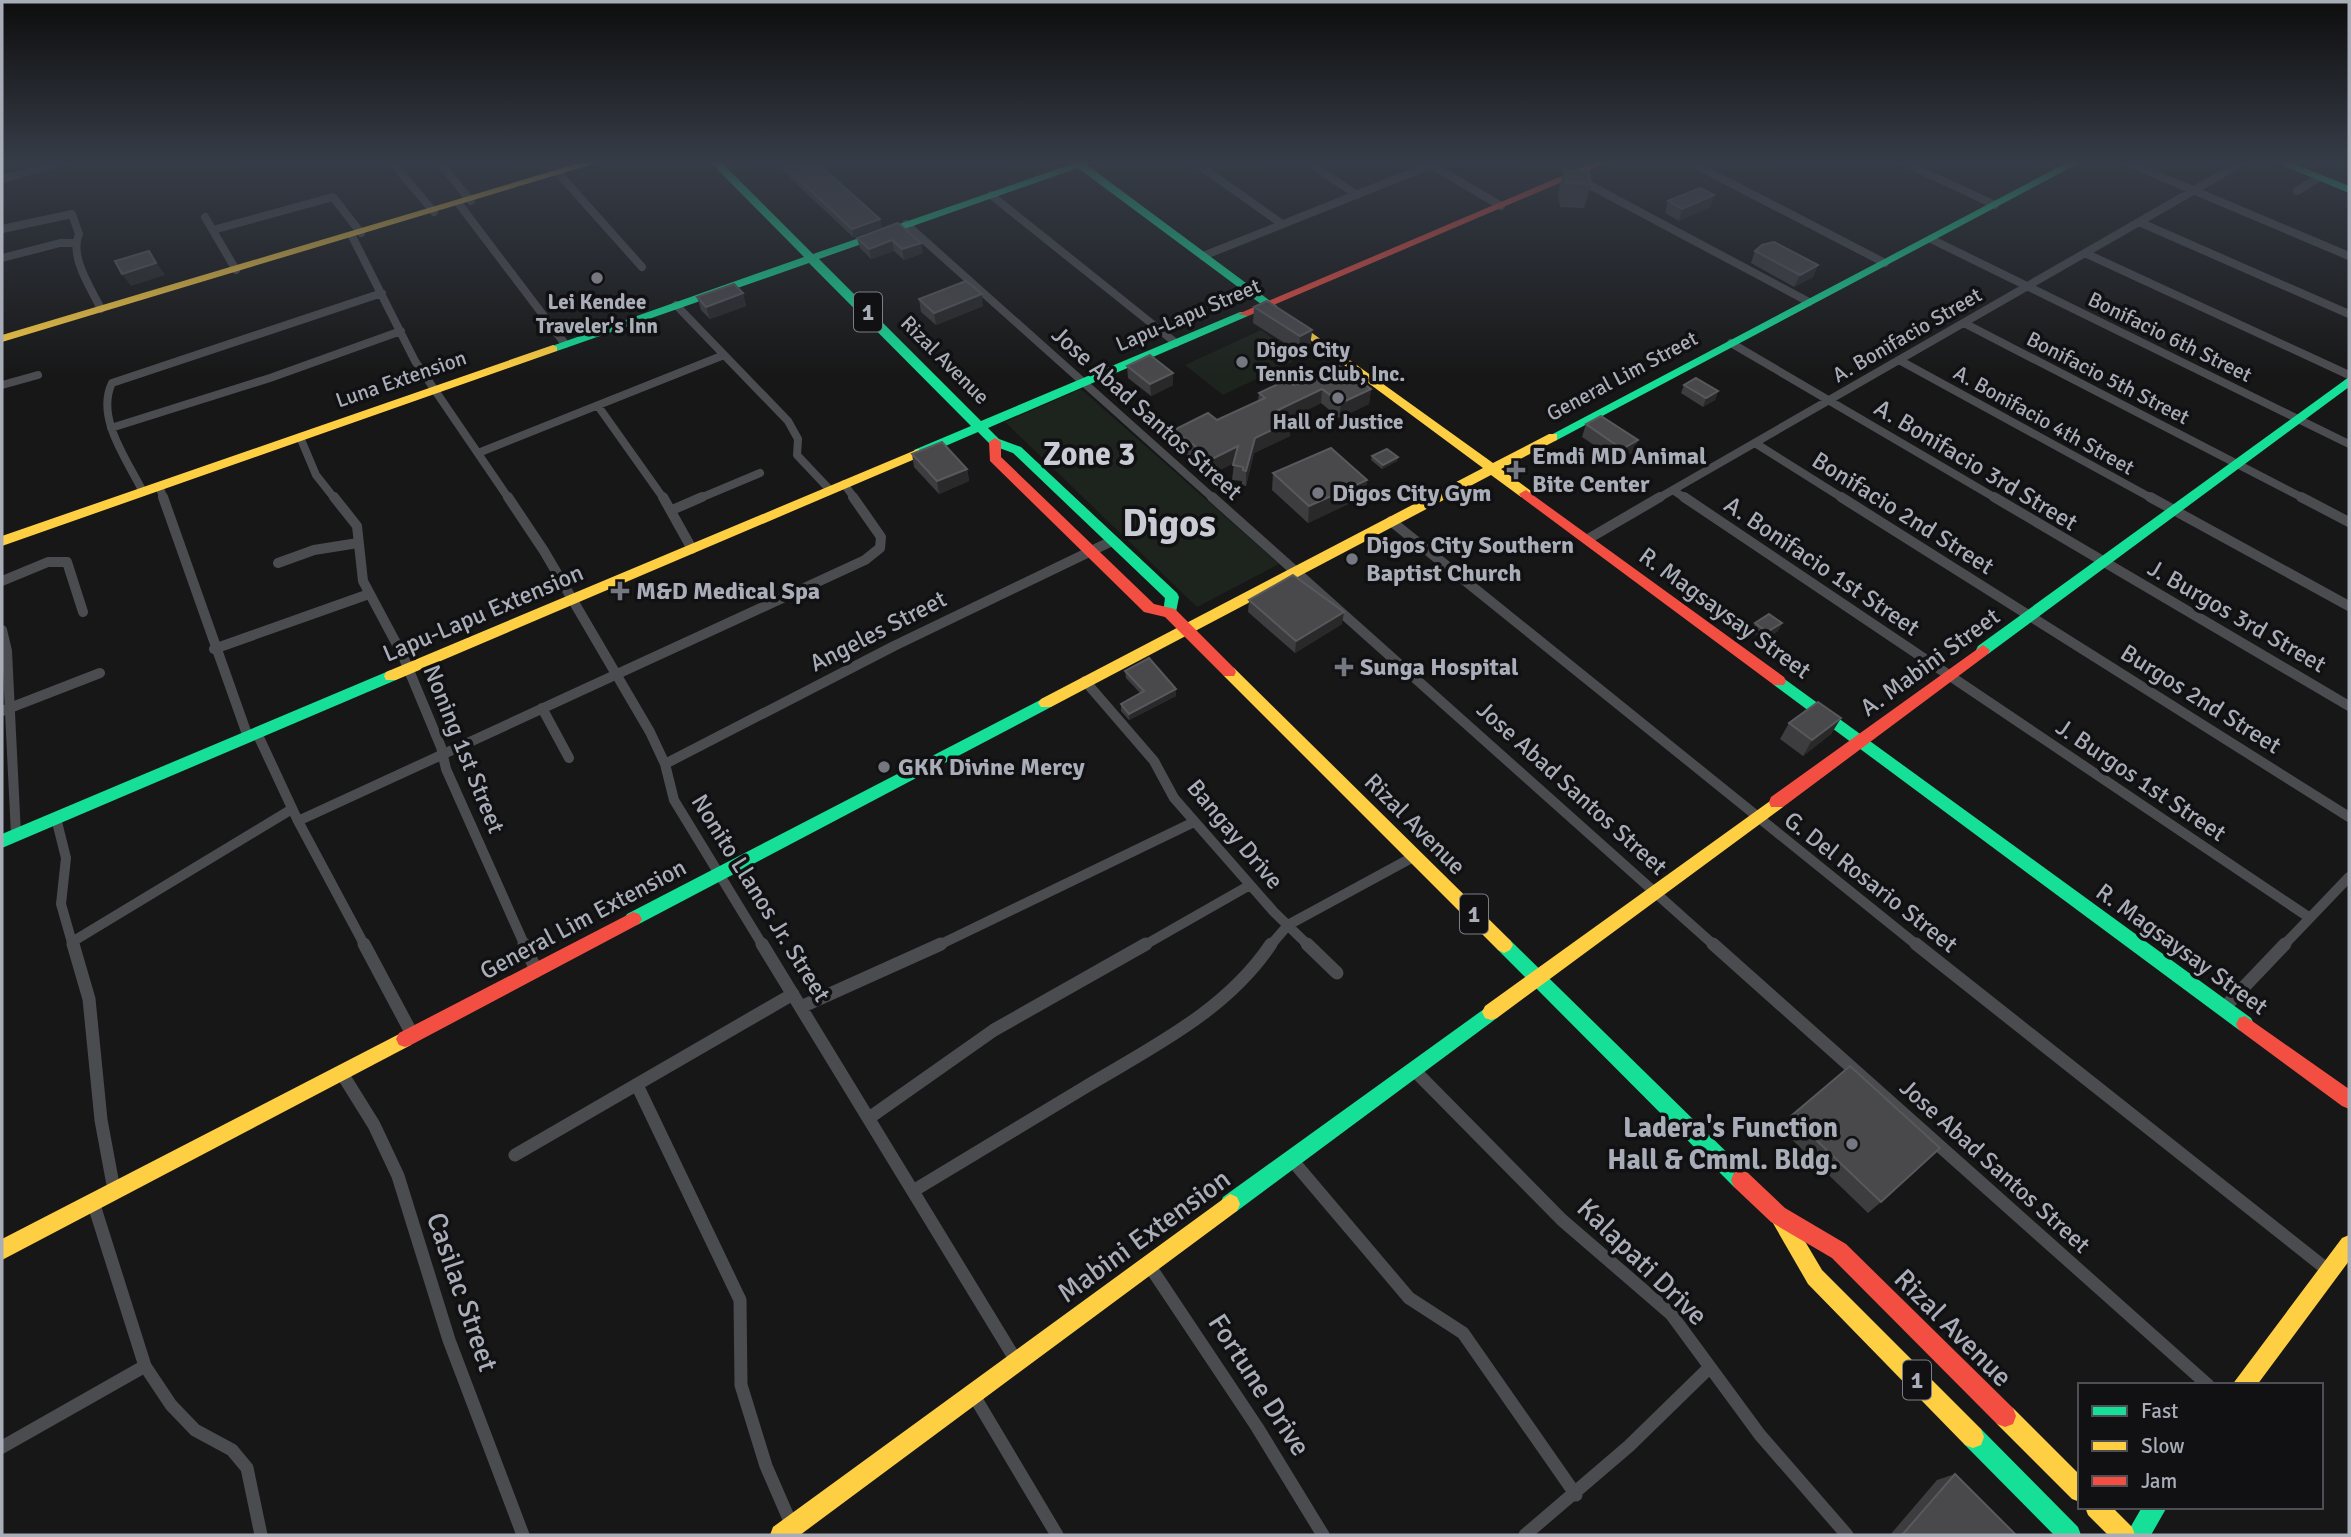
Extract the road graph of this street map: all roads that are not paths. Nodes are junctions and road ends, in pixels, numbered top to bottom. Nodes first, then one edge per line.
1 (79, 233) edge
2 (215, 233) edge
3 (361, 233) edge
4 (486, 233) edge
5 (611, 233) edge
6 (788, 233) edge
7 (884, 233) edge
8 (915, 233) edge
9 (1038, 233) edge
10 (1173, 233) edge
11 (1260, 233) edge
12 (1437, 233) edge
13 (1679, 233) edge
14 (1827, 233) edge
15 (1943, 233) edge
16 (2120, 233) edge
17 (2163, 233) edge
18 (2294, 233) edge
19 (357, 234) junction
20 (1931, 239) junction
21 (75, 243) junction
22 (2085, 253) junction
23 (1203, 256) junction
24 (2349, 256) edge
25 (813, 257) junction
26 (2, 258) edge
27 (1885, 263) junction
28 (642, 267) dead end
29 (236, 270) junction
30 (2027, 286) junction
31 (382, 293) junction
32 (1809, 302) junction
33 (1268, 304) junction
34 (676, 305) junction
35 (101, 309) junction
36 (2349, 314) edge
37 (1964, 323) junction
38 (401, 331) junction
39 (2, 339) edge
40 (1176, 343) junction
41 (1731, 343) junction
42 (565, 344) junction
43 (724, 355) junction
44 (1899, 360) junction
45 (38, 375) dead end
46 (2349, 375) edge
47 (2349, 381) edge
48 (1082, 383) junction
49 (2, 385) edge
50 (434, 390) junction
51 (1829, 400) junction
52 (598, 406) junction
53 (2298, 419) junction
54 (981, 426) junction
55 (111, 428) junction
56 (300, 437) junction
57 (995, 442) junction
58 (1755, 443) junction
59 (2349, 444) edge
60 (478, 453) junction
61 (2236, 464) junction
62 (1491, 468) junction
63 (760, 472) dead end
64 (837, 487) junction
65 (151, 489) junction
66 (1673, 490) junction
67 (672, 510) junction
68 (2173, 511) junction
69 (1086, 516) junction
70 (1391, 521) junction
71 (2349, 522) edge
72 (1064, 527) junction
73 (1588, 540) junction
74 (2, 541) edge
75 (1112, 541) junction
76 (358, 543) junction
77 (692, 549) junction
78 (1089, 552) junction
79 (2103, 562) junction
80 (278, 563) dead end
81 (1293, 572) junction
82 (2, 581) edge
83 (369, 594) junction
84 (572, 599) junction
85 (2349, 606) edge
86 (83, 612) dead end
87 (1170, 613) junction
88 (2030, 616) junction
89 (1186, 629) junction
90 (2, 630) edge
91 (214, 649) junction
92 (408, 669) junction
93 (100, 673) dead end
94 (617, 675) junction
95 (1948, 677) junction
96 (1085, 681) junction
97 (2349, 706) edge
98 (542, 708) junction
99 (6, 710) edge
100 (252, 735) junction
101 (1861, 741) junction
102 (443, 753) junction
103 (569, 758) dead end
104 (665, 764) junction
105 (292, 809) junction
106 (2349, 817) edge
107 (56, 818) junction
108 (1756, 818) junction
109 (298, 821) junction
110 (1194, 822) junction
111 (9, 838) edge
112 (1415, 856) junction
113 (719, 873) junction
114 (2349, 877) edge
115 (1250, 885) junction
116 (1657, 891) junction
117 (2310, 918) junction
118 (1289, 925) junction
119 (72, 942) junction
120 (536, 970) junction
121 (1338, 974) dead end
122 (1539, 979) junction
123 (793, 994) junction
124 (801, 1007) junction
125 (2223, 1009) junction
126 (412, 1034) junction
127 (1414, 1070) junction
128 (341, 1072) junction
129 (637, 1085) junction
130 (2349, 1100) edge
131 (869, 1118) junction
132 (515, 1155) dead end
133 (1292, 1160) junction
134 (114, 1190) junction
135 (913, 1191) junction
136 (93, 1202) junction
137 (1778, 1215) junction
138 (2349, 1245) edge
139 (2, 1250) edge
140 (1149, 1265) junction
141 (2329, 1271) junction
142 (1017, 1362) junction
143 (145, 1366) junction
144 (1710, 1367) junction
145 (2206, 1383) edge
146 (2245, 1383) edge
147 (974, 1394) junction
148 (2, 1447) edge
149 (2078, 1489) edge
150 (1576, 1495) junction
151 (2098, 1509) edge
152 (2156, 1509) edge
153 (789, 1532) edge
154 (261, 1535) edge
155 (523, 1535) edge
156 (1057, 1535) edge
157 (1323, 1535) edge
158 (1525, 1535) edge
159 (1847, 1535) edge
160 (2070, 1535) edge
161 (2124, 1535) edge
162 (2137, 1535) edge

1 - 21 street
2 - 29 street
3 - 19 street
4 - 42 street
5 - 28 street
6 - 25 street, Rizal Avenue / 1
7 - 25 street, Luna Extension
8 - 48 street, Jose Abad Santos Street
9 - 40 street
10 - 23 street, R. Magsaysay Street
11 - 23 street
12 - 33 street, Lapu-Lapu Street
13 - 32 street
14 - 27 street
15 - 20 street, General Lim Street
16 - 22 street, A. Bonifacio Street
17 - 36 street
18 - 24 street
19 - 29 street
19 - 31 street, Nonito Llanos Jr. Street
20 - 27 street, General Lim Street
20 - 30 street, Bonifacio 6th Street
21 - 26 street
21 - 35 street
22 - 30 street, A. Bonifacio Street
22 - 46 street
23 - 33 street, R. Magsaysay Street
25 - 34 street, Luna Extension
25 - 54 street, Rizal Avenue / 1
27 - 32 street, General Lim Street
29 - 35 street
30 - 37 street, A. Bonifacio Street
30 - 53 street, Bonifacio 6th Street
31 - 38 street, Nonito Llanos Jr. Street
31 - 55 street
32 - 41 street, General Lim Street
33 - 40 street, Lapu-Lapu Street
33 - 62 street, R. Magsaysay Street
34 - 42 street, Luna Extension
34 - 43 street
35 - 39 street
37 - 44 street, A. Bonifacio Street
37 - 61 street, Bonifacio 5th Street
38 - 50 street, Nonito Llanos Jr. Street
38 - 55 street
40 - 48 street, Lapu-Lapu Street
41 - 51 street, A. Bonifacio 3rd Street
41 - 62 street, General Lim Street
42 - 50 street, Luna Extension
43 - 52 street
43 - 64 street
44 - 51 street, A. Bonifacio Street
44 - 68 street, A. Bonifacio 4th Street
45 - 49 street
47 - 53 street, A. Mabini Street
48 - 54 street, Lapu-Lapu Street
48 - 81 street, Jose Abad Santos Street
50 - 56 street, Luna Extension
50 - 60 street, Nonito Llanos Jr. Street
51 - 58 street, A. Bonifacio Street
51 - 79 street, A. Bonifacio 3rd Street
52 - 60 street
52 - 67 street
53 - 59 street, Bonifacio 6th Street
53 - 61 street, A. Mabini Street
54 - 57 street, Rizal Avenue / 1
54 - 64 street, Lapu-Lapu Extension
55 - 65 street
56 - 65 street, Luna Extension
56 - 76 street, Noning 1st Street
57 - 69 street, Rizal Avenue / 1
57 - 72 street, Rizal Avenue / 1
58 - 66 street, A. Bonifacio Street
58 - 88 street, Bonifacio 2nd Street
60 - 84 street, Nonito Llanos Jr. Street
61 - 68 street, A. Mabini Street
61 - 71 street, Bonifacio 5th Street
62 - 70 street, General Lim Street
62 - 73 street, R. Magsaysay Street
63 - 67 street
64 - 77 street, Lapu-Lapu Extension
64 - 94 street
65 - 74 street, Luna Extension
65 - 91 street
66 - 73 street, A. Bonifacio Street
66 - 95 street, A. Bonifacio 1st Street
67 - 77 street
68 - 79 street, A. Mabini Street
68 - 85 street, A. Bonifacio 4th Street
69 - 72 street
69 - 75 street, Rizal Avenue / 1
70 - 81 street, General Lim Street
70 - 108 street, G. Del Rosario Street
72 - 78 street, Rizal Avenue / 1
73 - 101 street, R. Magsaysay Street
75 - 78 street, Angeles Street
75 - 87 street, Rizal Avenue / 1
76 - 80 street
76 - 83 street, Noning 1st Street
77 - 84 street, Lapu-Lapu Extension
78 - 87 street, Rizal Avenue / 1
78 - 104 street, Angeles Street
79 - 88 street, A. Mabini Street
79 - 97 street, J. Burgos 3rd Street
81 - 89 street, General Lim Street
81 - 116 street, Jose Abad Santos Street
82 - 86 street
83 - 91 street
83 - 92 street, Noning 1st Street
84 - 92 street, Lapu-Lapu Extension
84 - 94 street, Nonito Llanos Jr. Street
87 - 89 street, Rizal Avenue / 1
88 - 95 street, A. Mabini Street
88 - 106 street, Burgos 2nd Street
89 - 96 street, General Lim Extension
89 - 112 street, Rizal Avenue / 1
90 - 99 street
91 - 100 street
92 - 100 street, Lapu-Lapu Extension
92 - 102 street, Noning 1st Street
93 - 99 street
94 - 98 street
94 - 104 street, Nonito Llanos Jr. Street
95 - 101 street, A. Mabini Street
95 - 117 street, J. Burgos 1st Street
96 - 110 street, Bangay Drive
96 - 113 street, General Lim Extension
98 - 102 street
98 - 103 street
99 - 111 street
100 - 105 street
100 - 107 street, Lapu-Lapu Extension
101 - 108 street, A. Mabini Street
101 - 125 street, R. Magsaysay Street
102 - 109 street
102 - 120 street, Noning 1st Street
104 - 113 street, Nonito Llanos Jr. Street
105 - 109 street
105 - 119 street
107 - 111 street, Lapu-Lapu Extension
107 - 119 street
108 - 116 street, A. Mabini Street
108 - 141 street, G. Del Rosario Street
109 - 126 street
110 - 115 street, Bangay Drive
110 - 124 street
112 - 118 street
112 - 122 street, Rizal Avenue / 1
113 - 120 street, General Lim Extension
113 - 123 street, Nonito Llanos Jr. Street
114 - 117 street
115 - 118 street, Bangay Drive
115 - 131 street
116 - 122 street, A. Mabini Street
116 - 145 street, Jose Abad Santos Street
117 - 125 street
118 - 121 street, Bangay Drive
118 - 135 street
119 - 134 street
120 - 126 street, General Lim Extension
122 - 127 street, Mabini Extension
122 - 137 street, Rizal Avenue / 1
123 - 124 street, Nonito Llanos Jr. Street
123 - 129 street
124 - 131 street, Nonito Llanos Jr. Street
125 - 130 street, R. Magsaysay Street
126 - 128 street, General Lim Extension
127 - 133 street, Mabini Extension
127 - 144 street, Kalapati Drive
128 - 134 street, General Lim Extension
128 - 155 street, Casilac Street
129 - 132 street
129 - 153 street
131 - 135 street, Nonito Llanos Jr. Street
133 - 140 street, Mabini Extension
133 - 150 street
134 - 136 street, General Lim Extension
135 - 142 street, Nonito Llanos Jr. Street
136 - 139 street, General Lim Extension
136 - 143 street
137 - 149 street, Rizal Avenue / 1
137 - 160 street, Rizal Avenue / 1
138 - 141 street
140 - 142 street, Mabini Extension
140 - 157 street, Fortune Drive
141 - 146 street
142 - 147 street, Mabini Extension
143 - 148 street
143 - 154 street
144 - 150 street
144 - 159 street, Kalapati Drive
147 - 153 street, Mabini Extension
147 - 156 street
150 - 158 street
151 - 161 street
152 - 162 street

